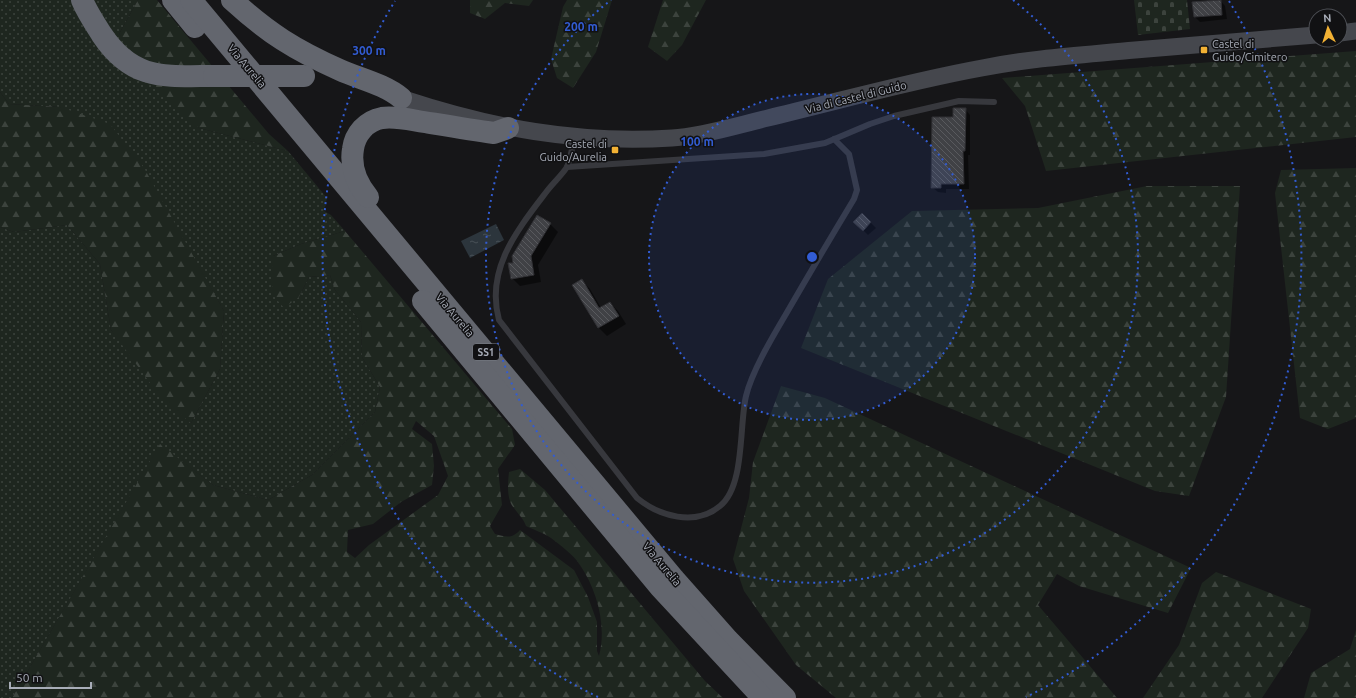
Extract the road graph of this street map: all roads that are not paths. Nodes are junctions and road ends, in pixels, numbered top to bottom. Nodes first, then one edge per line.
1 (82, 0) edge
2 (173, 0) edge
3 (191, 0) edge
4 (232, 0) edge
5 (1308, 36) edge
6 (401, 98) junction
7 (994, 102) dead end
8 (508, 128) junction
9 (575, 137) junction
10 (834, 139) junction
11 (567, 167) junction
12 (523, 396) junction
13 (763, 698) edge
14 (786, 698) edge

1 - 6 highway, bridge
2 - 13 highway, Via Aurelia / SS1
3 - 12 highway, Via Aurelia / SS1
4 - 6 highway
5 - 9 street, Via di Castel di Guido
6 - 8 street, Via di Castel di Guido
7 - 10 lane
8 - 9 street, Via di Castel di Guido
8 - 12 highway
9 - 11 lane
10 - 11 lane
10 - 11 lane
12 - 14 highway, Via Aurelia / SS1

